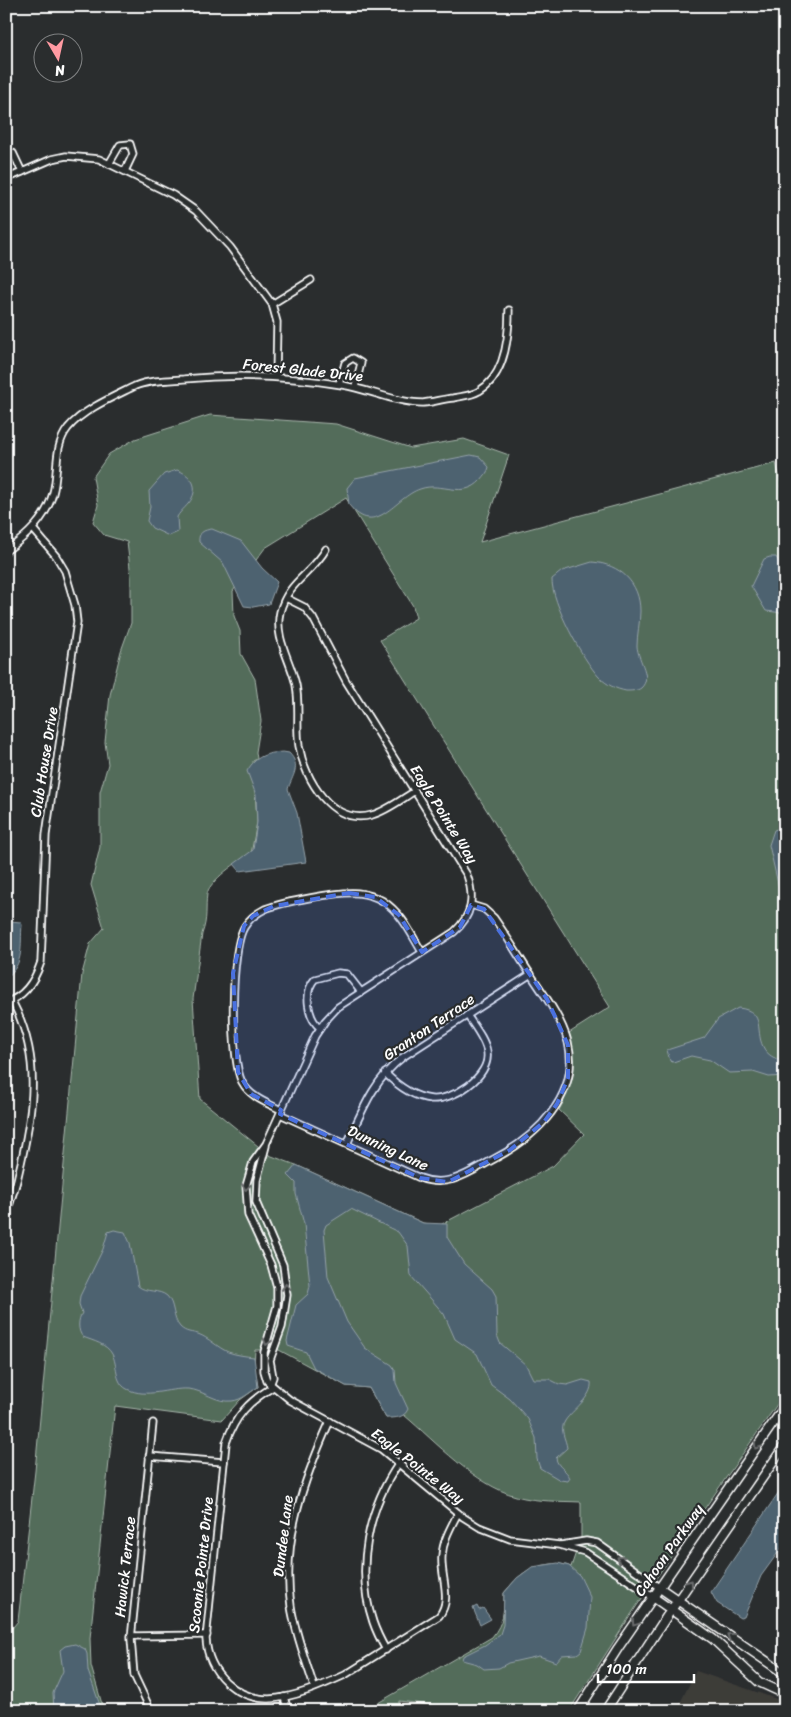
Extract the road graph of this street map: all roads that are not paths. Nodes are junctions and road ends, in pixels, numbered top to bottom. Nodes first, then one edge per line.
1 (6, 152) edge
2 (110, 164) junction
3 (125, 171) junction
4 (22, 172) junction
5 (6, 178) edge
6 (311, 280) dead end
7 (272, 304) junction
8 (509, 310) dead end
9 (276, 377) junction
10 (339, 384) junction
11 (355, 387) junction
12 (33, 529) junction
13 (326, 549) dead end
14 (6, 551) edge
15 (286, 598) junction
16 (415, 791) junction
17 (472, 905) junction
18 (422, 952) junction
19 (530, 974) junction
20 (361, 992) junction
21 (8, 1001) edge
22 (467, 1015) junction
23 (320, 1028) junction
24 (385, 1073) junction
25 (281, 1112) junction
26 (266, 1144) junction
27 (347, 1144) junction
28 (6, 1220) edge
29 (272, 1386) junction
30 (785, 1406) edge
31 (330, 1421) junction
32 (153, 1423) dead end
33 (785, 1445) edge
34 (149, 1456) junction
35 (224, 1462) junction
36 (399, 1463) junction
37 (458, 1513) junction
38 (559, 1545) junction
39 (660, 1588) junction
40 (653, 1597) junction
41 (677, 1601) junction
42 (672, 1609) junction
43 (131, 1636) junction
44 (207, 1636) junction
45 (386, 1650) junction
46 (785, 1674) edge
47 (314, 1687) junction
48 (785, 1694) edge
49 (284, 1697) junction
50 (151, 1711) edge
51 (288, 1711) edge
52 (578, 1711) edge
53 (605, 1711) edge

1 - 4 street
2 - 3 street
2 - 3 street
2 - 4 street
3 - 7 street
4 - 5 street
6 - 7 street
7 - 9 street
8 - 11 street, Forest Glade Drive
9 - 10 street, Forest Glade Drive
9 - 12 street, Forest Glade Drive
10 - 11 street, Forest Glade Drive
10 - 11 street
12 - 14 street, Forest Glade Drive
12 - 21 street, Club House Drive
13 - 15 street
15 - 16 street, Eagle Pointe Way
15 - 16 street
16 - 17 street, Eagle Pointe Way
17 - 18 street
17 - 19 street, Dunning Lane
18 - 20 street
18 - 25 street, Dunning Lane
19 - 22 street, Granton Terrace
19 - 27 street, Dunning Lane
20 - 23 street
20 - 23 street
21 - 28 street
22 - 24 street, Granton Terrace
22 - 24 street
23 - 25 street
24 - 27 street, Granton Terrace
25 - 26 street
25 - 27 street, Dunning Lane
29 -> 26 street
26 -> 29 street
29 - 31 street, Eagle Pointe Way
29 - 35 street, Scoonie Pointe Drive
30 -> 39 street, Cahoon Parkway
31 - 36 street, Eagle Pointe Way
31 - 47 street, Dundee Lane
32 - 34 street, Hawick Terrace
41 -> 33 street
34 - 35 street
34 - 43 street, Hawick Terrace
35 - 44 street, Scoonie Pointe Drive
36 - 37 street, Eagle Pointe Way
36 - 45 street
37 - 38 street, Eagle Pointe Way
37 - 45 street, Scoonie Pointe Drive
39 -> 38 street, Eagle Pointe Way
38 - 40 street, Eagle Pointe Way
39 - 40 street, Cahoon Parkway
39 - 41 street
40 - 42 street
40 -> 52 street, Cahoon Parkway
41 - 42 street
46 -> 41 street
42 - 48 street
42 - 53 street
43 - 44 street
43 - 50 street, Hawick Terrace
44 - 49 street, Scoonie Pointe Drive
45 - 47 street, Scoonie Pointe Drive
47 - 49 street, Scoonie Pointe Drive
49 - 51 street

